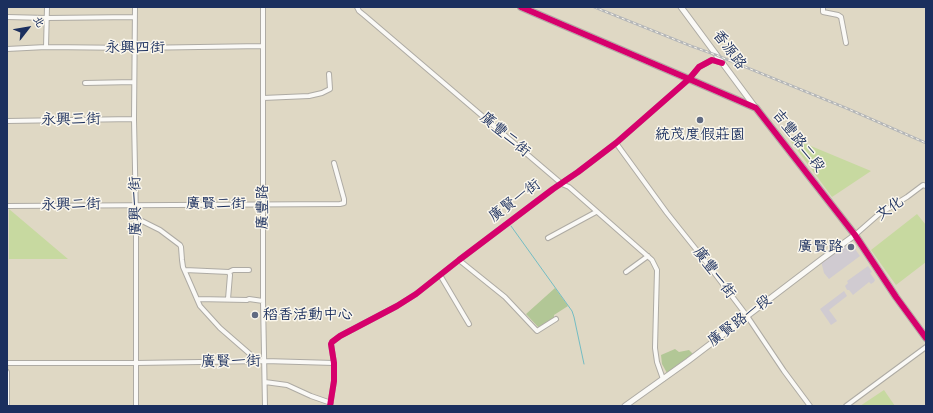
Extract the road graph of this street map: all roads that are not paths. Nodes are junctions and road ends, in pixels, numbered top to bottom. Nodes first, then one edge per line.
1 (47, 7) edge
2 (135, 7) edge
3 (263, 7) edge
4 (357, 7) edge
5 (521, 7) edge
6 (681, 7) edge
7 (823, 7) edge
8 (7, 17) edge
9 (136, 17) junction
10 (47, 18) junction
11 (846, 44) dead end
12 (263, 46) junction
13 (46, 47) junction
14 (135, 48) junction
15 (7, 49) edge
16 (722, 62) junction
17 (329, 74) dead end
18 (689, 79) junction
19 (134, 82) junction
20 (85, 83) dead end
21 (263, 98) junction
22 (756, 108) junction
23 (134, 119) junction
24 (7, 121) edge
25 (616, 143) junction
26 (334, 163) dead end
27 (562, 184) junction
28 (926, 186) edge
29 (136, 204) junction
30 (264, 204) junction
31 (7, 206) edge
32 (596, 212) junction
33 (136, 218) junction
34 (855, 235) junction
35 (548, 238) dead end
36 (648, 256) junction
37 (459, 260) junction
38 (185, 270) junction
39 (249, 270) dead end
40 (229, 272) junction
41 (626, 272) dead end
42 (440, 275) junction
43 (197, 299) junction
44 (228, 299) junction
45 (263, 301) junction
46 (746, 316) junction
47 (556, 319) dead end
48 (469, 324) dead end
49 (926, 338) edge
50 (926, 348) edge
51 (258, 361) junction
52 (265, 361) junction
53 (7, 362) edge
54 (136, 363) junction
55 (334, 363) junction
56 (7, 372) edge
57 (663, 379) junction
58 (265, 382) junction
59 (330, 405) edge
60 (8, 406) edge
61 (136, 406) edge
62 (265, 406) edge
63 (626, 406) edge
64 (810, 406) edge
65 (846, 406) edge

1 - 10 street
2 - 9 street, 廣興一街
3 - 12 street, 廣豐路
4 - 27 street, 廣豐二街
5 - 18 main road, 吉豐路二段
6 - 16 street, 香源路
7 - 11 street
8 - 10 street
9 - 10 street
9 - 14 street, 廣興一街
10 - 13 street
12 - 14 street, 永興四街
12 - 21 street, 廣豐路
13 - 14 street, 永興四街
13 - 15 street, 永興四街
14 - 19 street, 廣興一街
16 - 18 street, 廣賢一街
16 - 22 street, 香源路
17 - 21 street
18 - 22 main road, 吉豐路二段
18 - 25 street, 廣賢一街
19 - 20 street
19 - 23 street, 廣興一街
21 - 30 street, 廣豐路
22 - 34 main road, 吉豐路二段
23 - 24 street, 永興三街
23 - 29 street, 廣興一街
25 - 27 street, 廣賢一街
25 - 46 street, 廣豐一街
26 - 30 street, 廣賢二街
27 - 32 street, 廣豐二街
27 - 37 street, 廣賢一街
28 - 34 street, 文化
29 - 30 street, 廣賢二街
29 - 31 street, 永興二街
29 - 33 street, 廣興一街
30 - 45 street, 廣豐路
32 - 35 street
32 - 36 street, 廣豐二街
33 - 38 street
33 - 54 street, 廣興一街
34 - 46 street, 廣賢路一段
34 - 49 main road, 吉豐路二段
36 - 41 street
36 - 57 street, 廣豐二街
37 - 42 street, 廣賢一街
37 - 47 street
38 - 40 street
38 - 43 street
39 - 40 street
40 - 44 street
42 - 48 street
42 - 55 street, 廣賢一街
43 - 44 street
43 - 51 street
44 - 45 street
45 - 52 street, 廣豐路
46 - 57 street, 廣賢路一段
46 - 64 street, 廣豐一街
50 - 65 street
51 - 52 street, 廣賢一街
51 - 54 street, 廣賢一街
52 - 55 street, 廣賢一街
52 - 58 street, 廣豐路
53 - 54 street, 廣賢一街
54 - 61 street, 廣興一街
55 - 59 street
56 - 60 street
57 - 63 street, 廣賢路一段
58 - 59 street
58 - 62 street, 廣豐路

